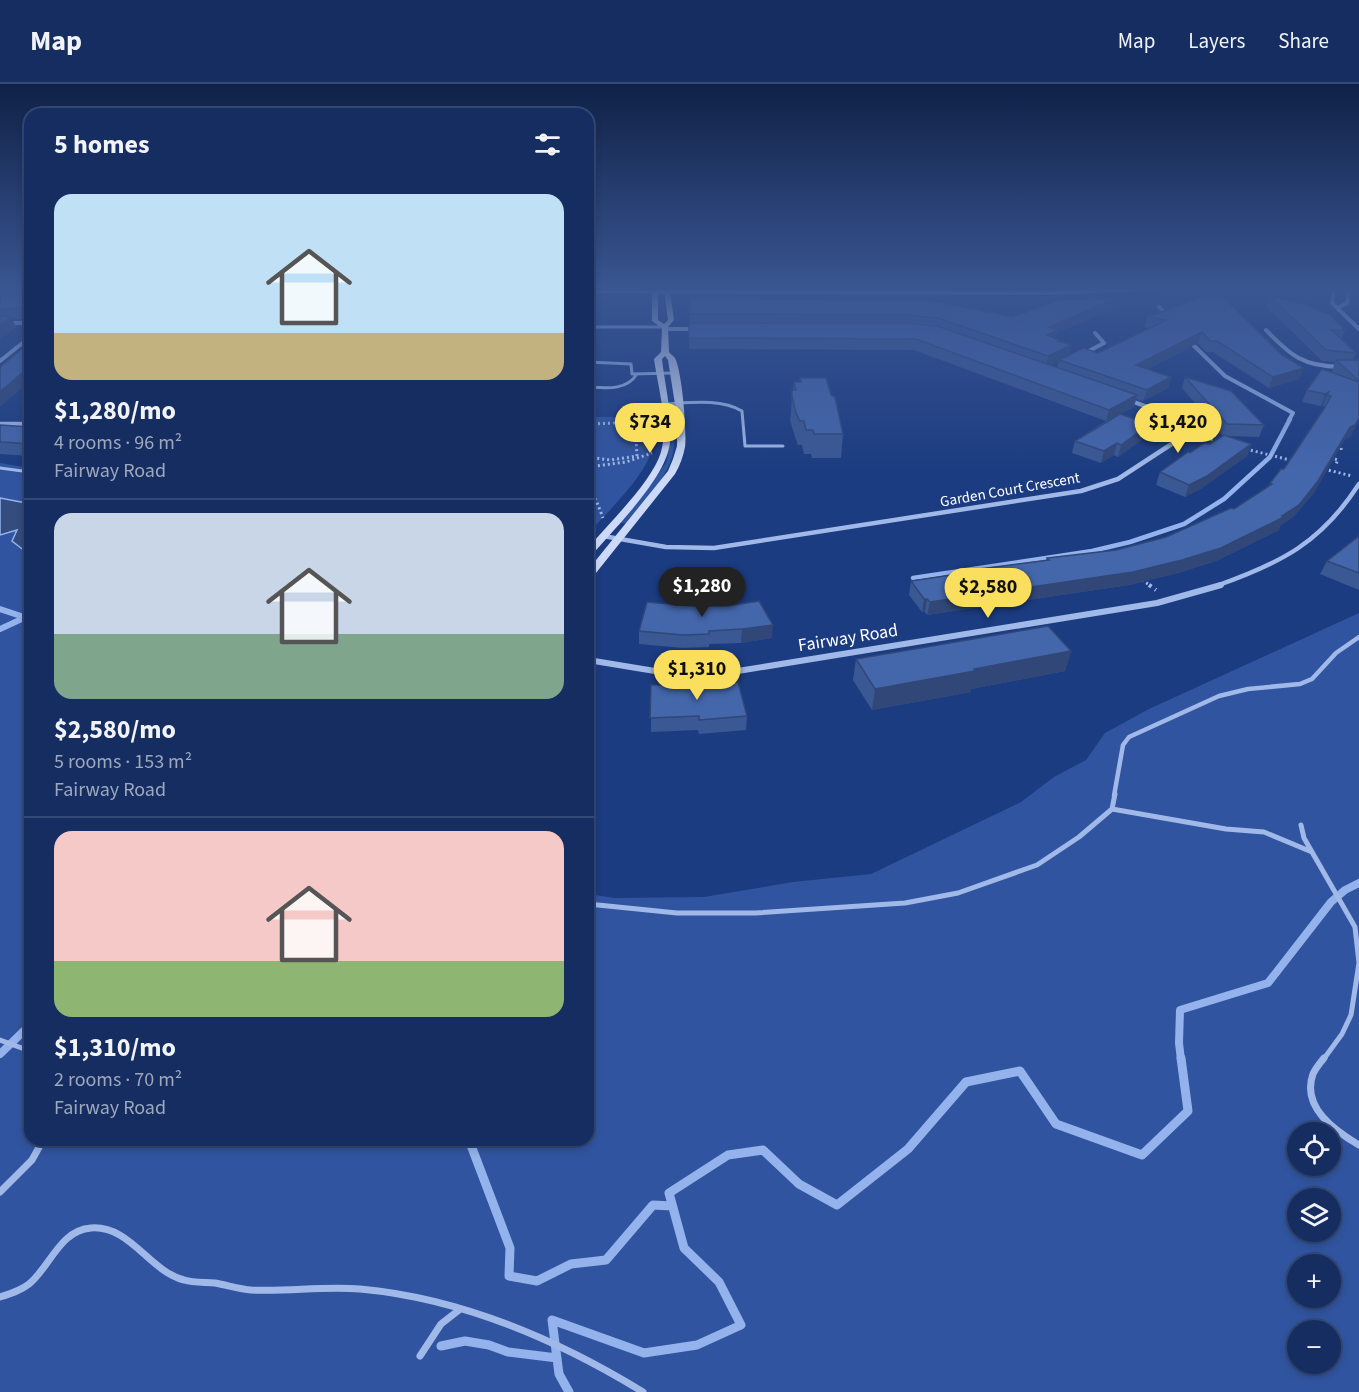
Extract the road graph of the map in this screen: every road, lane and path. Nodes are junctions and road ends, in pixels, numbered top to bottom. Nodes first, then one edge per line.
1 (16, 349) edge
2 (1091, 349) edge
3 (1284, 349) edge
4 (665, 352) joint
5 (1081, 354) edge
6 (0, 362) edge
7 (594, 362) edge
8 (1349, 368) edge
9 (674, 373) junction
10 (637, 374) junction
11 (660, 374) junction
12 (594, 387) edge
13 (1124, 399) edge
14 (678, 404) junction
15 (663, 405) junction
16 (1179, 406) dead end
17 (1197, 407) dead end
18 (0, 424) edge
19 (24, 424) edge
20 (594, 424) edge
21 (1187, 434) junction
22 (1221, 442) edge
23 (783, 446) dead end
24 (1238, 447) edge
25 (653, 453) dead end
26 (637, 456) junction
27 (594, 457) edge
28 (1300, 463) edge
29 (594, 466) edge
30 (0, 468) edge
31 (1321, 468) edge
32 (24, 471) edge
33 (1359, 478) edge
34 (1359, 484) edge
35 (594, 498) edge
36 (603, 519) dead end
37 (603, 536) junction
38 (618, 539) junction
39 (594, 547) edge
40 (594, 569) edge
41 (1142, 580) edge
42 (1156, 590) dead end
43 (1359, 637) edge
44 (594, 661) edge
45 (1112, 809) junction
46 (1301, 825) dead end
47 (1312, 852) junction
48 (594, 905) edge
49 (0, 1040) edge
50 (24, 1048) edge
51 (1359, 1145) edge
52 (40, 1146) edge
53 (0, 1192) edge
54 (0, 1297) edge
55 (459, 1310) junction
56 (420, 1356) dead end
57 (643, 1392) edge

1 - 6 street
2 - 5 street
3 - 8 street
4 - 9 street
4 - 11 street
7 - 10 lane
9 - 11 lane
9 - 14 street
10 - 11 lane
10 - 12 lane
11 - 15 street
13 - 21 street
14 - 15 lane
14 - 23 lane
14 - 38 street
15 - 37 street
16 - 17 path
18 - 19 street
20 - 26 path
21 - 22 path
21 - 38 street, Garden Court Crescent
24 - 28 path
25 - 26 path
26 - 27 path
26 - 29 path
30 - 32 lane
31 - 33 path
34 - 44 street, Fairway Road
35 - 36 path
37 - 38 street, Garden Court Crescent
37 - 39 street
38 - 40 street
41 - 42 path
43 - 45 lane
45 - 47 lane
45 - 48 lane
46 - 47 lane
47 - 51 lane
49 - 50 lane
52 - 53 lane
54 - 55 lane
55 - 56 lane
55 - 57 lane

